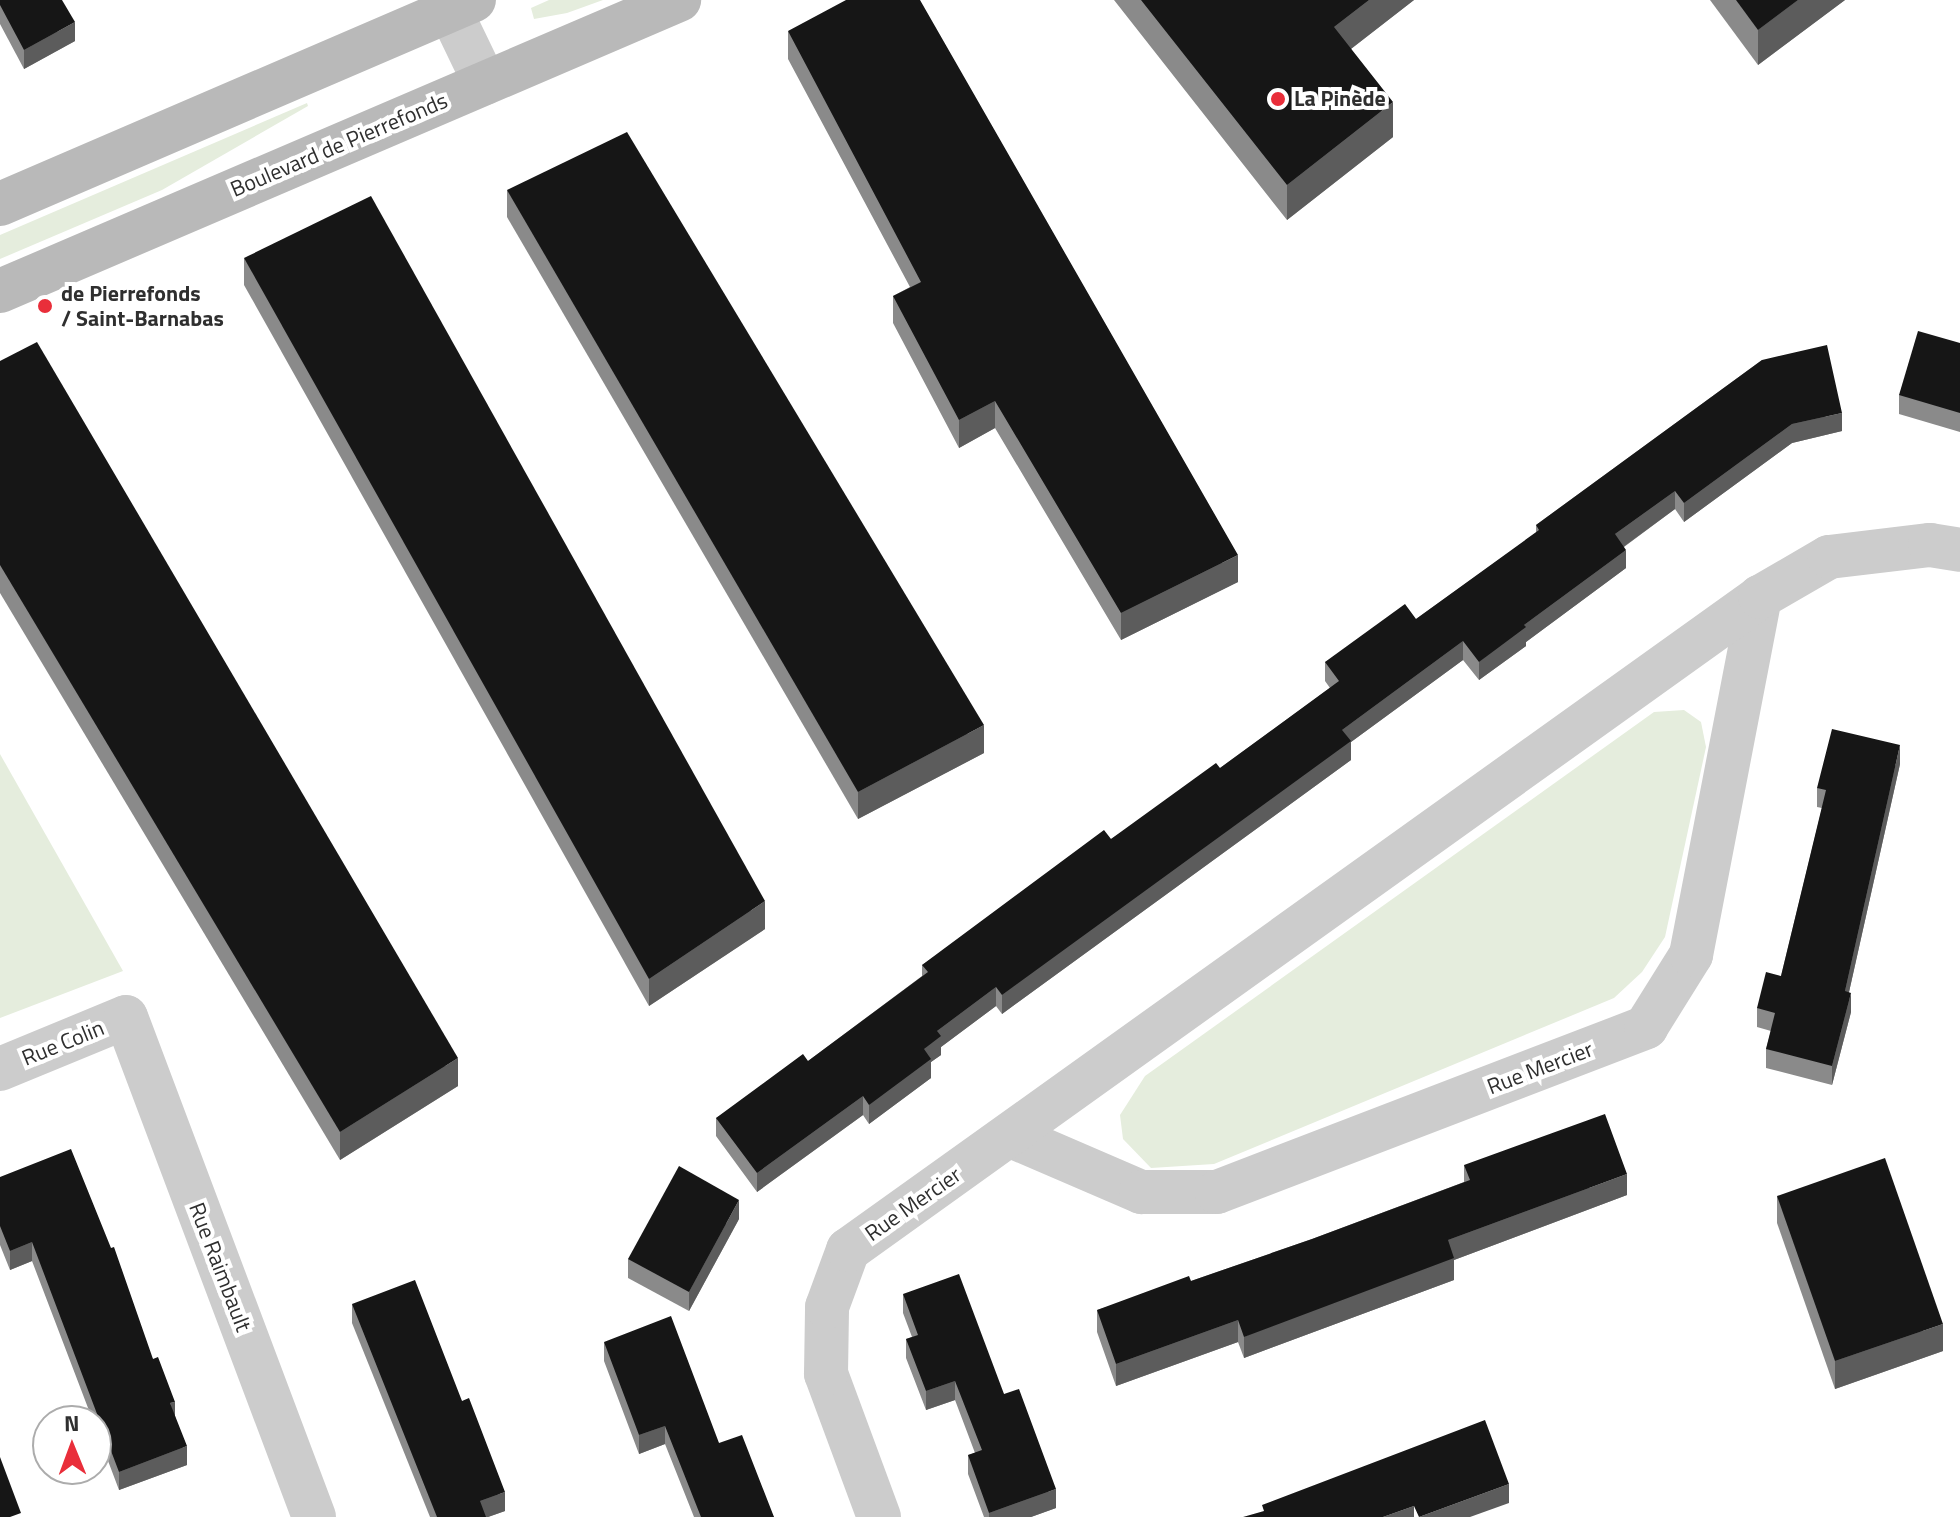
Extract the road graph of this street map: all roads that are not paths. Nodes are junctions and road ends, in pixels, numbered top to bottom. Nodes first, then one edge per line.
1 (679, 0) edge
2 (456, 3) edge
3 (485, 83) junction
4 (0, 204) edge
5 (0, 291) edge
6 (1960, 550) edge
7 (1760, 597) junction
8 (126, 1017) joint
9 (0, 1069) edge
10 (1011, 1136) junction
11 (314, 1517) edge
12 (879, 1517) edge

1 - 3 main road, Boulevard de Pierrefonds
2 - 3 street
2 - 4 main road
3 - 5 main road, Boulevard de Pierrefonds
6 - 7 street, Rue Mercier
7 - 10 street, Rue Mercier
7 - 10 street, Rue Mercier
8 - 9 street, Rue Colin
8 - 11 street, Rue Raimbault
10 - 12 street, Rue Mercier

